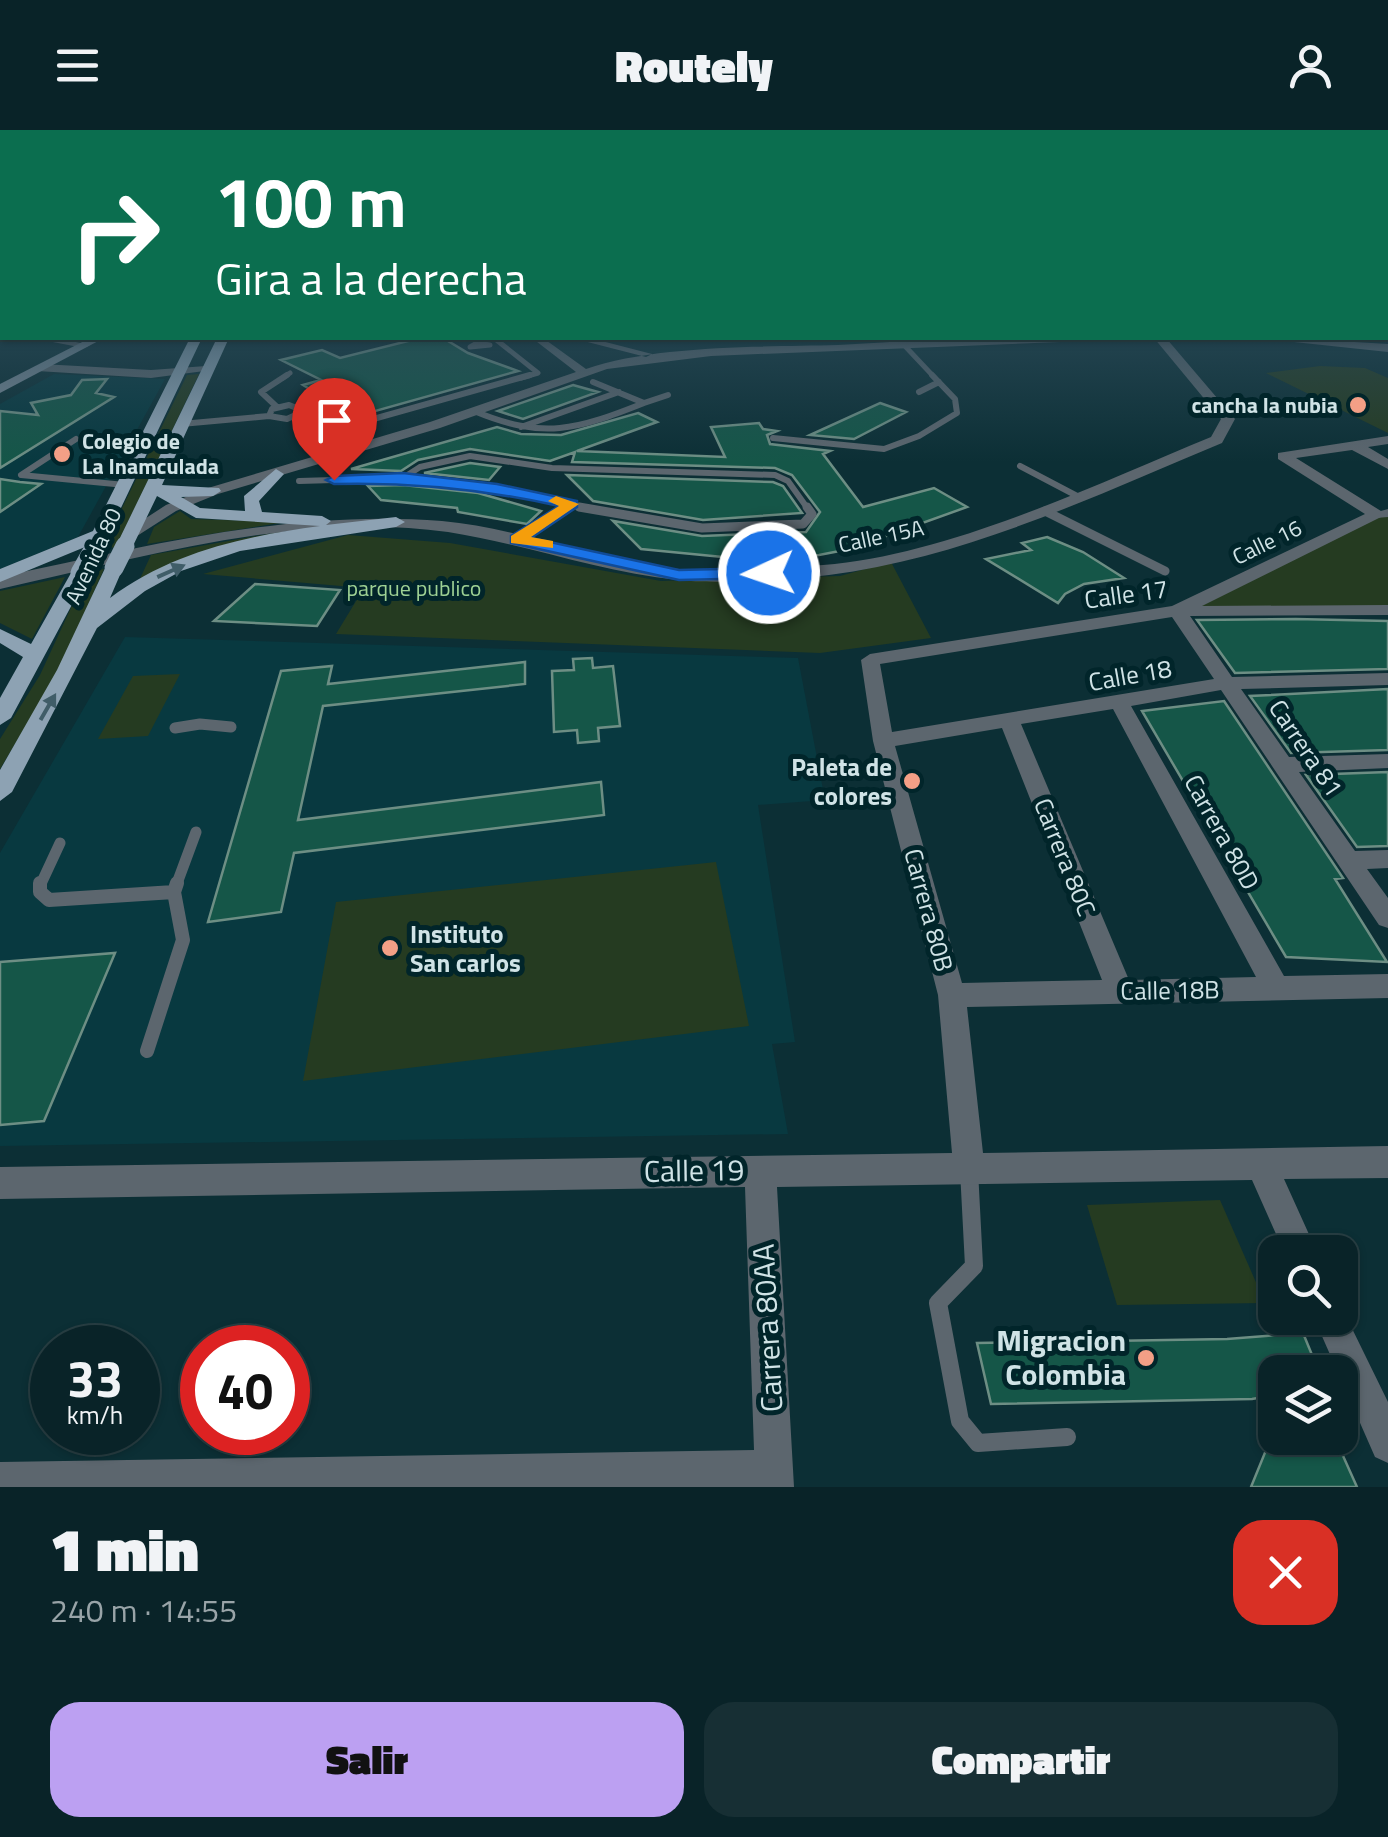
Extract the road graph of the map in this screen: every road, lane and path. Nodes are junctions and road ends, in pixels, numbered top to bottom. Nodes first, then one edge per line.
1 (51, 340) edge
2 (94, 340) edge
3 (195, 340) edge
4 (222, 340) edge
5 (539, 340) edge
6 (994, 340) edge
7 (1164, 340) edge
8 (1313, 340) edge
9 (495, 342) edge
10 (902, 342) edge
11 (84, 345) junction
12 (572, 346) edge
13 (1388, 348) edge
14 (664, 357) junction
15 (41, 368) junction
16 (206, 370) junction
17 (290, 372) dead end
18 (180, 373) junction
19 (588, 377) junction
20 (939, 382) junction
21 (0, 390) edge
22 (620, 392) junction
23 (919, 392) dead end
24 (668, 395) dead end
25 (644, 403) junction
26 (277, 407) junction
27 (474, 412) junction
28 (268, 416) junction
29 (292, 417) junction
30 (182, 424) junction
31 (517, 429) junction
32 (773, 438) dead end
33 (76, 439) dead end
34 (1388, 440) edge
35 (1354, 445) junction
36 (1388, 465) edge
37 (1020, 466) dead end
38 (276, 474) junction
39 (403, 478) junction
40 (299, 481) dead end
41 (125, 485) junction
42 (158, 489) junction
43 (213, 491) junction
44 (1080, 497) junction
45 (180, 504) junction
46 (572, 504) junction
47 (1045, 510) junction
48 (1382, 513) edge
49 (254, 518) junction
50 (367, 522) junction
51 (396, 522) junction
52 (128, 540) junction
53 (517, 540) junction
54 (96, 542) junction
55 (1165, 572) dead end
56 (0, 580) edge
57 (1177, 610) junction
58 (1388, 610) edge
59 (90, 624) junction
60 (0, 635) edge
61 (36, 655) junction
62 (873, 657) joint
63 (1388, 679) edge
64 (1228, 683) junction
65 (1120, 702) junction
66 (0, 718) edge
67 (1010, 722) junction
68 (231, 727) dead end
69 (175, 728) dead end
70 (883, 741) junction
71 (1388, 761) edge
72 (1286, 765) junction
73 (0, 792) edge
74 (196, 832) dead end
75 (60, 842) dead end
76 (1388, 859) edge
77 (1349, 860) junction
78 (174, 892) junction
79 (1388, 918) edge
80 (1388, 986) edge
81 (1276, 988) junction
82 (1120, 991) junction
83 (952, 995) junction
84 (147, 1051) dead end
85 (1388, 1162) edge
86 (1261, 1164) junction
87 (970, 1168) junction
88 (760, 1169) junction
89 (0, 1184) edge
90 (1293, 1235) edge
91 (1338, 1335) edge
92 (1067, 1437) dead end
93 (1388, 1444) edge
94 (774, 1478) edge
95 (0, 1481) edge

1 - 11 street
2 - 11 main road
3 - 18 main road, Avenida 80
4 - 16 main road, Avenida 80
5 - 12 street
6 - 10 street
7 - 44 street, Calle 15A
8 - 13 street
9 - 29 lane
10 - 14 street
10 - 20 lane
11 - 15 main road
12 - 14 street
12 - 19 street
14 - 19 street
15 - 18 street
15 - 21 main road
16 - 18 street
16 - 30 main road, Avenida 80
17 - 26 lane
18 - 41 main road, Avenida 80
19 - 22 lane
19 - 27 street
20 - 23 lane
20 - 32 lane
22 - 25 lane
22 - 31 lane
24 - 25 lane
25 - 31 lane
26 - 28 lane
26 - 29 lane
27 - 31 lane
27 - 38 street
28 - 29 lane
28 - 30 lane
30 - 42 main road, Avenida 80
33 - 41 lane
34 - 35 street
35 - 36 street
35 - 48 street
37 - 44 lane
38 - 43 street
38 - 49 main road
39 - 40 lane
39 - 46 lane
39 - 46 lane
41 - 54 main road, Avenida 80
42 - 43 main road
42 - 45 main road
42 - 52 main road, Avenida 80
43 - 45 street
44 - 47 street, Calle 15A
45 - 49 main road
45 - 52 street
46 - 53 lane
47 - 53 street, Calle 15A
47 - 55 lane
48 - 57 street, Calle 16
49 - 50 main road
50 - 51 street, Calle 15A
50 - 56 street, Calle 15A
51 - 53 street, Calle 15A
59 -> 51 main road
52 - 59 main road, Avenida 80, bridge
54 - 56 main road
54 - 61 main road, Avenida 80, bridge
57 - 58 street, Calle 17
57 - 62 street, Calle 17
57 - 64 street, Carrera 81
73 -> 59 main road, Avenida 80
60 - 61 main road
61 - 66 main road, Avenida 80
62 - 70 street, Carrera 80B
63 - 64 street, Calle 18
64 - 65 street, Calle 18
64 - 72 street, Carrera 81
65 - 67 street, Calle 18
65 - 81 street, Carrera 80D
67 - 70 street, Calle 18
67 - 82 street, Carrera 80C
68 - 69 lane
70 - 83 street, Carrera 80B
71 - 72 street
72 - 77 street, Carrera 81
74 - 78 lane
75 - 78 lane
76 - 77 street
77 - 79 street, Carrera 81
78 - 84 lane
80 - 81 street, Calle 18B
81 - 82 street, Calle 18B
82 - 83 street, Calle 18B
83 - 87 street, Carrera 80B
85 - 86 street, Calle 19
86 - 87 street, Calle 19
86 - 90 street
87 - 88 street, Calle 19
87 - 92 lane
88 - 89 street, Calle 19
88 - 94 street, Carrera 80AA
91 - 93 street
94 - 95 street

